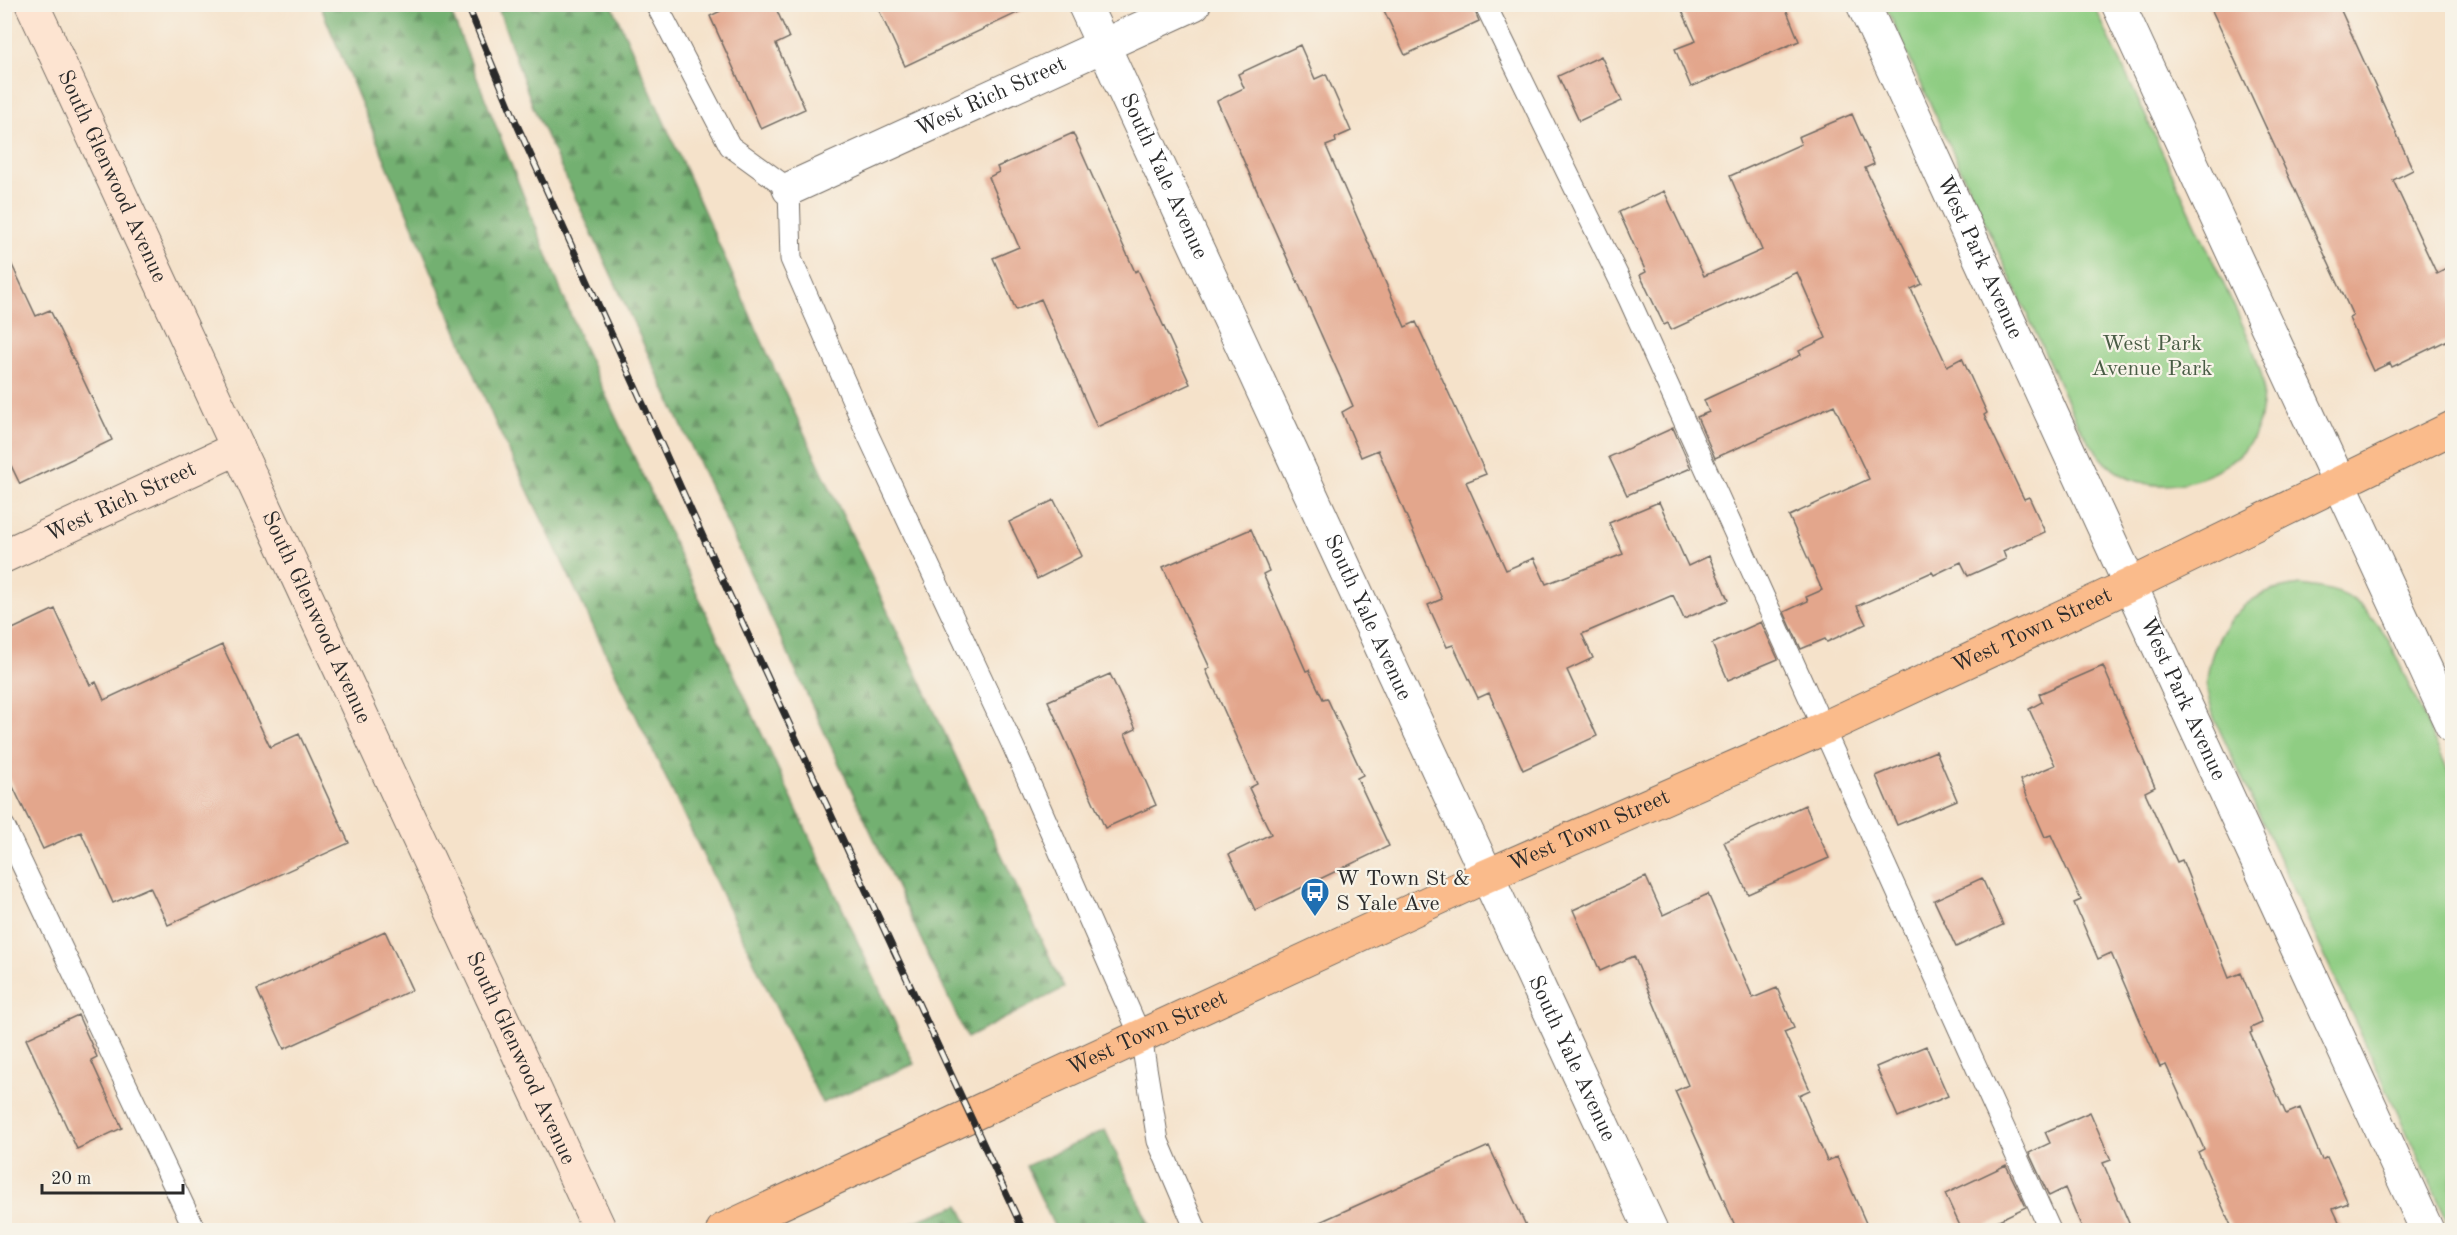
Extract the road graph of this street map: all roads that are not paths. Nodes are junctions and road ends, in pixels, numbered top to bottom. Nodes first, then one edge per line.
1 (32, 4) edge
2 (656, 4) edge
3 (1084, 4) edge
4 (1194, 4) edge
5 (1485, 4) edge
6 (1863, 4) edge
7 (2118, 4) edge
8 (1103, 46) junction
9 (789, 189) junction
10 (2452, 428) edge
11 (238, 448) junction
12 (2340, 482) junction
13 (4, 556) edge
14 (2130, 585) junction
15 (2452, 726) edge
16 (1824, 728) junction
17 (4, 826) edge
18 (1486, 876) junction
19 (1141, 1037) junction
20 (195, 1230) edge
21 (600, 1230) edge
22 (723, 1230) edge
23 (1196, 1230) edge
24 (1651, 1230) edge
25 (2050, 1230) edge
26 (2427, 1230) edge

1 - 11 street, South Glenwood Avenue
2 - 9 lane
3 - 8 street, South Yale Avenue
4 - 8 street, West Rich Street
5 - 16 lane
6 - 14 street, West Park Avenue
7 - 12 street
8 - 9 street, West Rich Street
8 - 18 street, South Yale Avenue
9 - 19 lane
10 - 12 main road, West Town Street
11 - 13 street, West Rich Street
11 - 21 street, South Glenwood Avenue
12 - 14 main road, West Town Street
12 - 15 street
14 - 16 main road, West Town Street
14 - 26 street, West Park Avenue
16 - 18 main road, West Town Street
16 - 25 lane
17 - 20 lane
18 - 19 main road, West Town Street
18 - 24 street, South Yale Avenue
19 - 22 main road, West Town Street
19 - 23 lane

